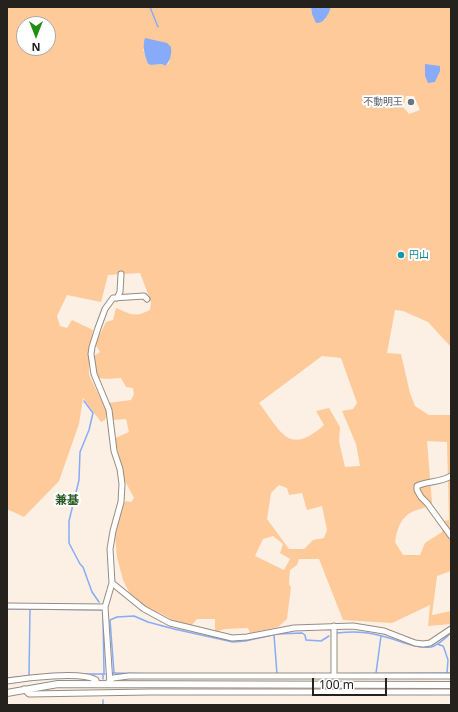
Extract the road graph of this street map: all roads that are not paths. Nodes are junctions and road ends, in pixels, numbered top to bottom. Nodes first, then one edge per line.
1 (121, 274) dead end
2 (117, 298) junction
3 (146, 299) dead end
4 (451, 476) edge
5 (451, 536) edge
6 (112, 583) junction
7 (7, 606) edge
8 (105, 607) junction
9 (334, 626) junction
10 (451, 629) edge
11 (334, 674) junction
12 (451, 676) edge
13 (7, 681) edge
14 (109, 682) junction
15 (97, 684) junction
16 (451, 685) edge
17 (24, 689) junction
18 (451, 692) edge
19 (7, 693) edge

1 - 2 street
2 - 3 street
2 - 6 street
4 - 5 street
6 - 8 street
6 - 9 street
7 - 8 street
8 - 14 street
9 - 10 street
9 - 11 street
11 - 12 street
11 - 14 street
13 - 15 street
14 - 15 street
14 - 16 street
15 - 17 street
17 - 18 street
17 - 19 street

